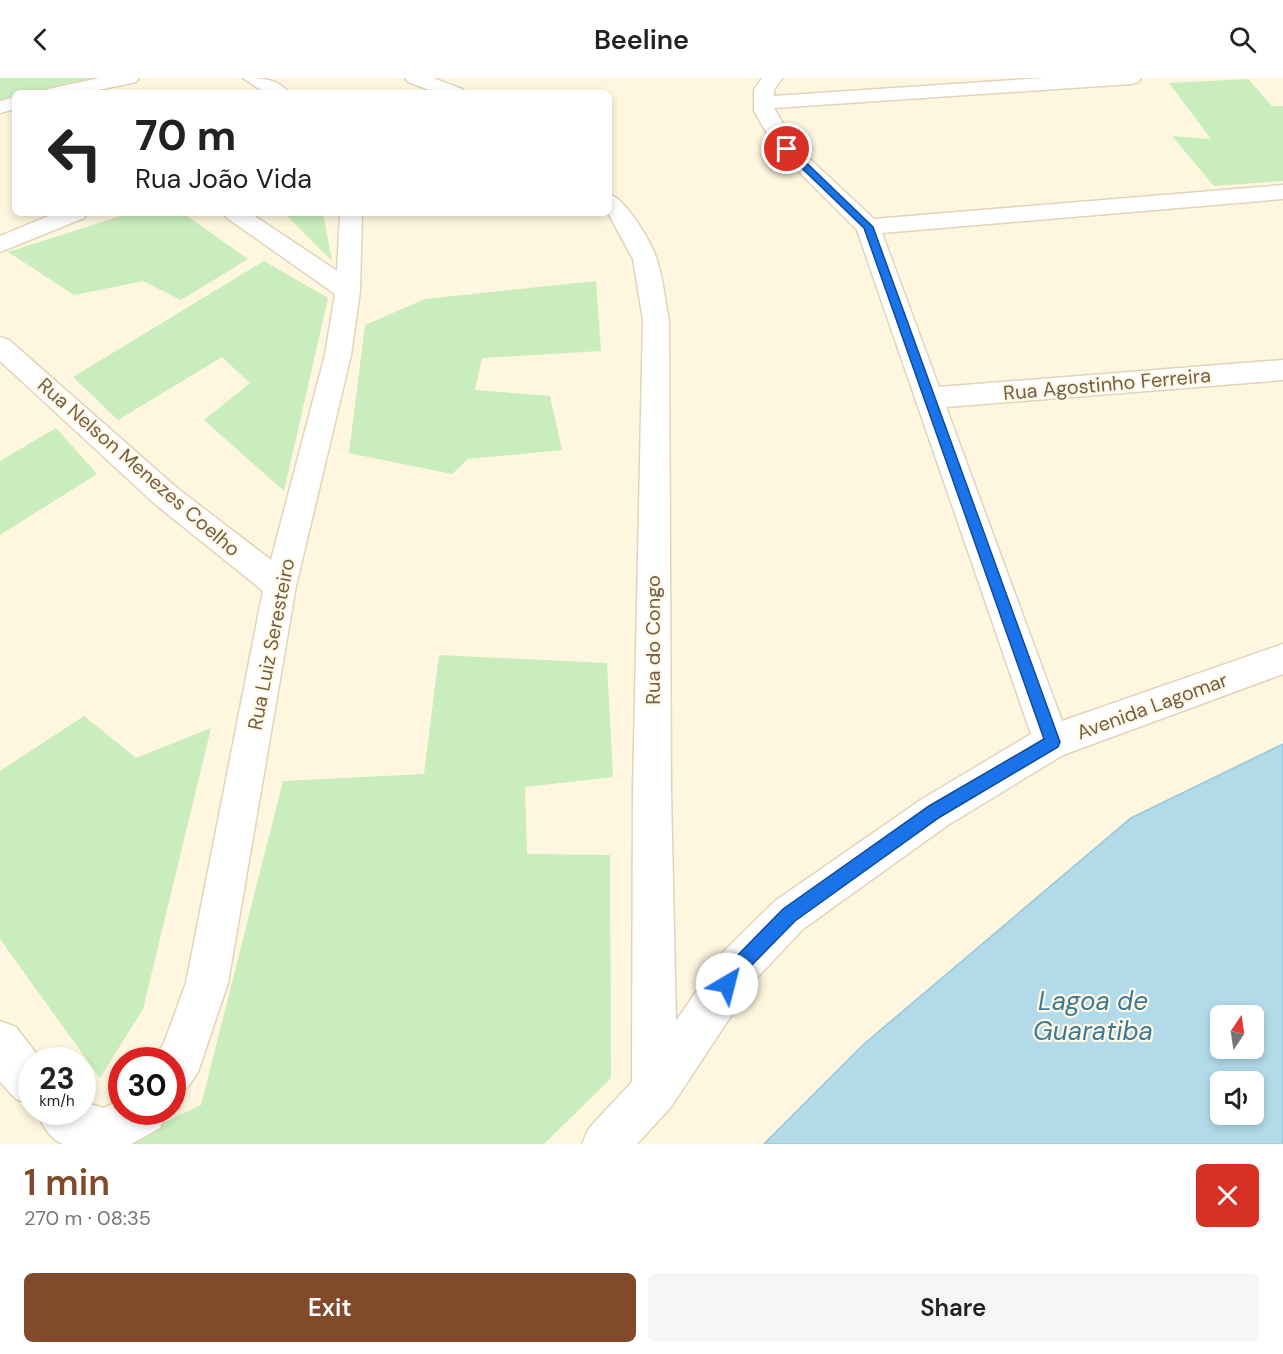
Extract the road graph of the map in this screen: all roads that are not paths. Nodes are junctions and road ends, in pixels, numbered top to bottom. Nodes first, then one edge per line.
1 (129, 78) edge
2 (253, 78) edge
3 (415, 78) edge
4 (772, 78) edge
5 (1131, 78) edge
6 (904, 85) edge
7 (70, 90) edge
8 (274, 90) edge
9 (447, 90) edge
10 (764, 103) junction
11 (1283, 192) edge
12 (612, 204) edge
13 (69, 216) edge
14 (239, 216) edge
15 (351, 216) edge
16 (868, 227) junction
17 (0, 244) edge
18 (348, 291) junction
19 (0, 346) edge
20 (1283, 370) edge
21 (931, 398) junction
22 (280, 586) junction
23 (1283, 659) edge
24 (1052, 742) junction
25 (0, 1043) edge
26 (185, 1047) edge
27 (18, 1070) edge
28 (655, 1091) junction
29 (605, 1144) edge

1 - 7 street
2 - 8 street
3 - 9 street
4 - 10 street
5 - 6 street
6 - 10 street
10 - 16 street
11 - 16 street
12 - 28 street, Rua do Congo
13 - 17 street
14 - 18 street
15 - 18 street, Rua Luiz Seresteiro
16 - 21 street
18 - 22 street, Rua Luiz Seresteiro
19 - 22 street, Rua Nelson Menezes Coelho
20 - 21 street, Rua Agostinho Ferreira
21 - 24 street
22 - 26 street, Rua Luiz Seresteiro
23 - 24 street, Avenida Lagomar
24 - 28 street, Avenida Lagomar
25 - 27 street
28 - 29 street, Avenida Lagomar

